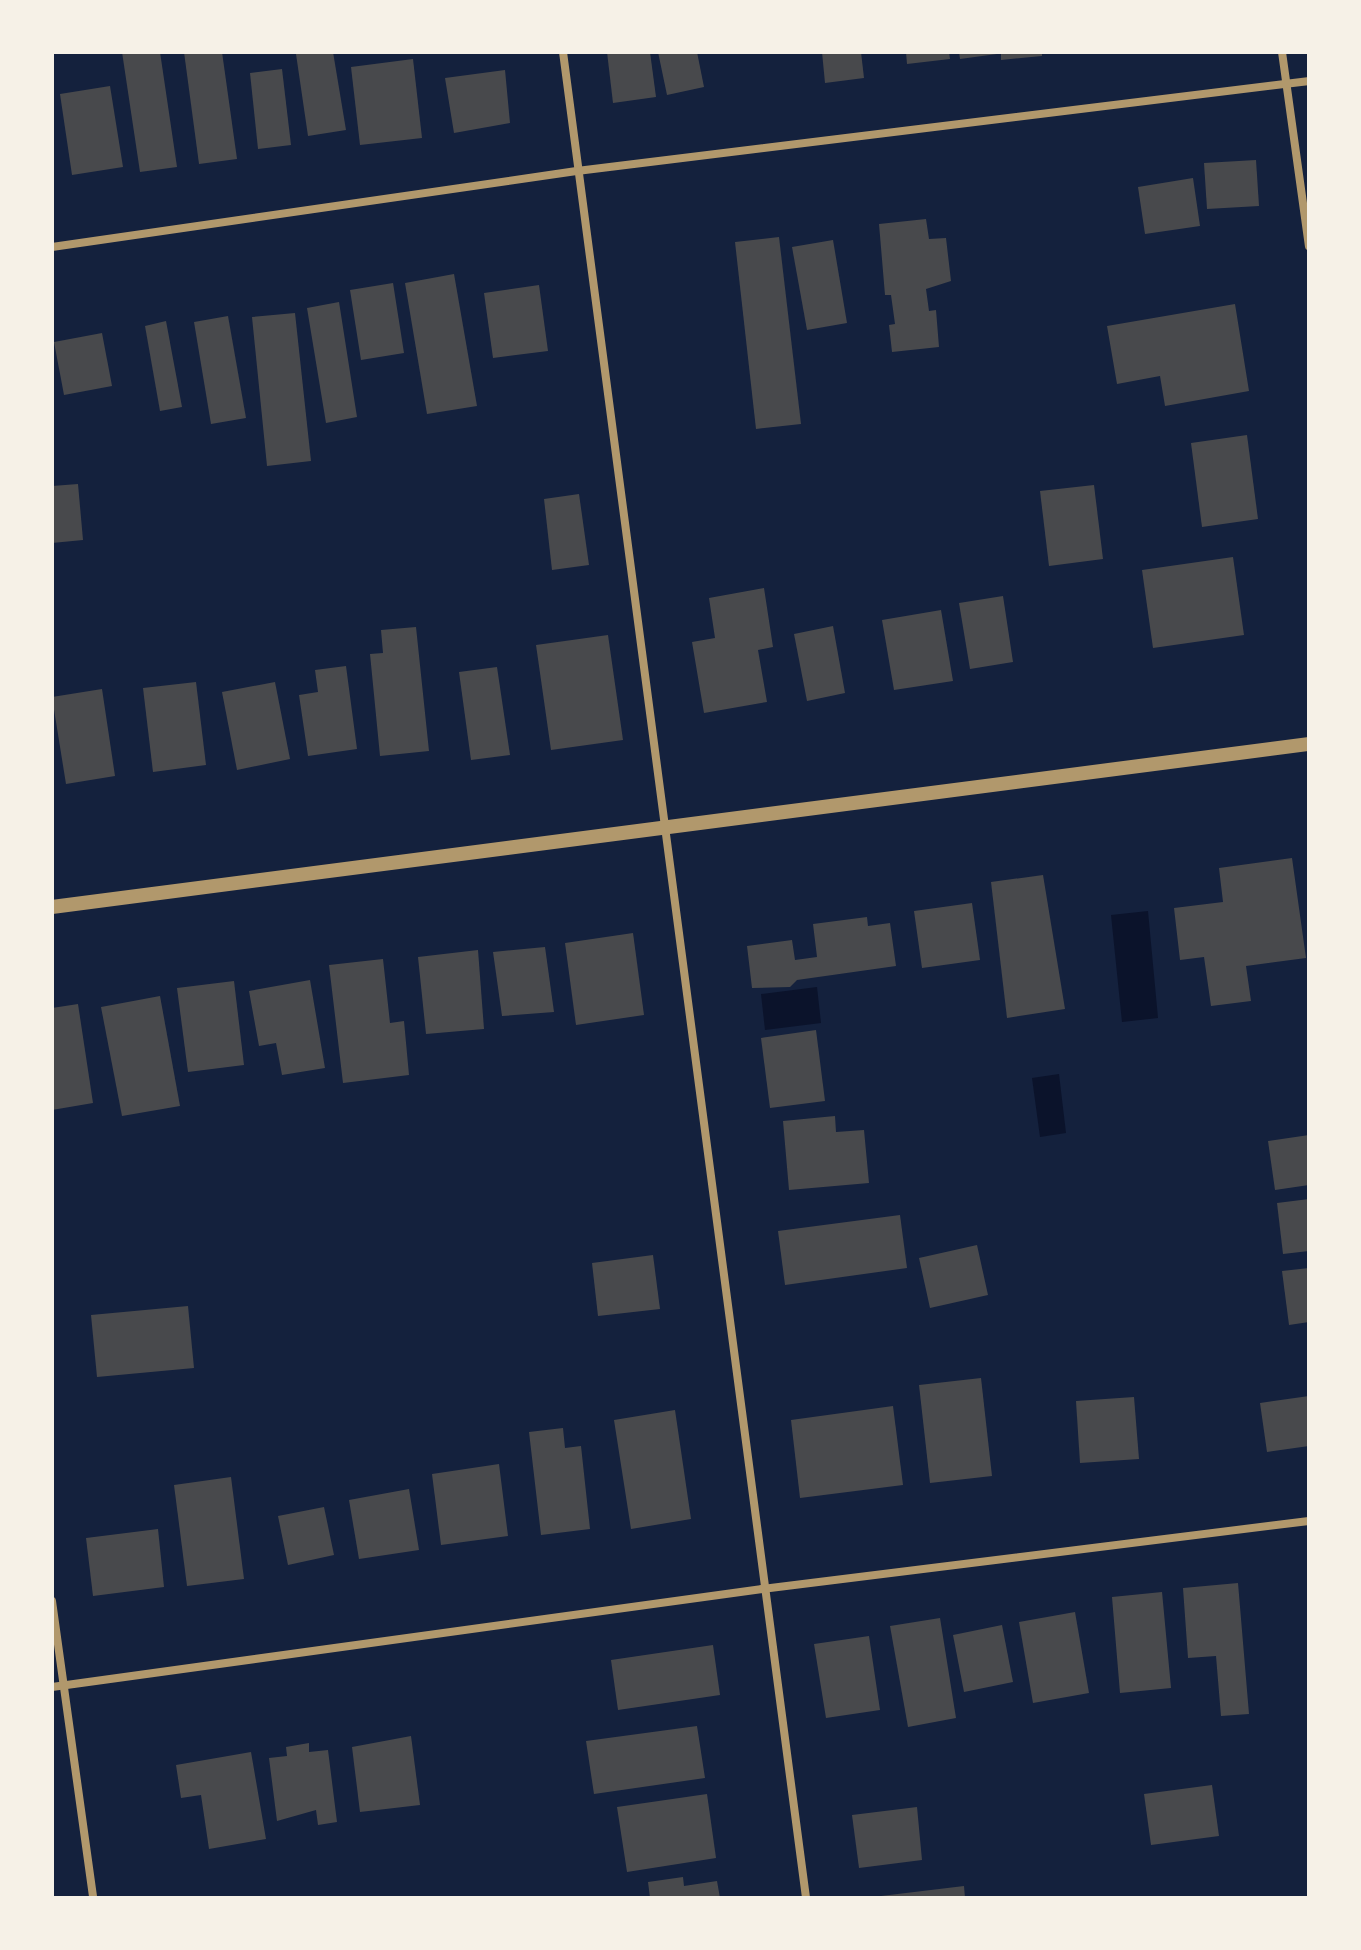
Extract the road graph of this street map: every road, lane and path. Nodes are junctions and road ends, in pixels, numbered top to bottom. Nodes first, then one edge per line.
1 (563, 52) edge
2 (1282, 52) edge
3 (1309, 81) edge
4 (1286, 84) junction
5 (577, 171) junction
6 (1309, 246) edge
7 (52, 247) edge
8 (1309, 744) edge
9 (666, 827) junction
10 (52, 907) edge
11 (1309, 1521) edge
12 (762, 1589) junction
13 (52, 1601) edge
14 (63, 1685) junction
15 (52, 1687) edge
16 (93, 1898) edge
17 (806, 1898) edge

1 - 5 street
2 - 4 street
3 - 4 street
4 - 5 street
4 - 6 street
5 - 7 street
5 - 9 street
8 - 9 street
9 - 10 street
9 - 12 street
11 - 12 street
12 - 14 street
12 - 17 street
13 - 14 street
14 - 15 street
14 - 16 street

